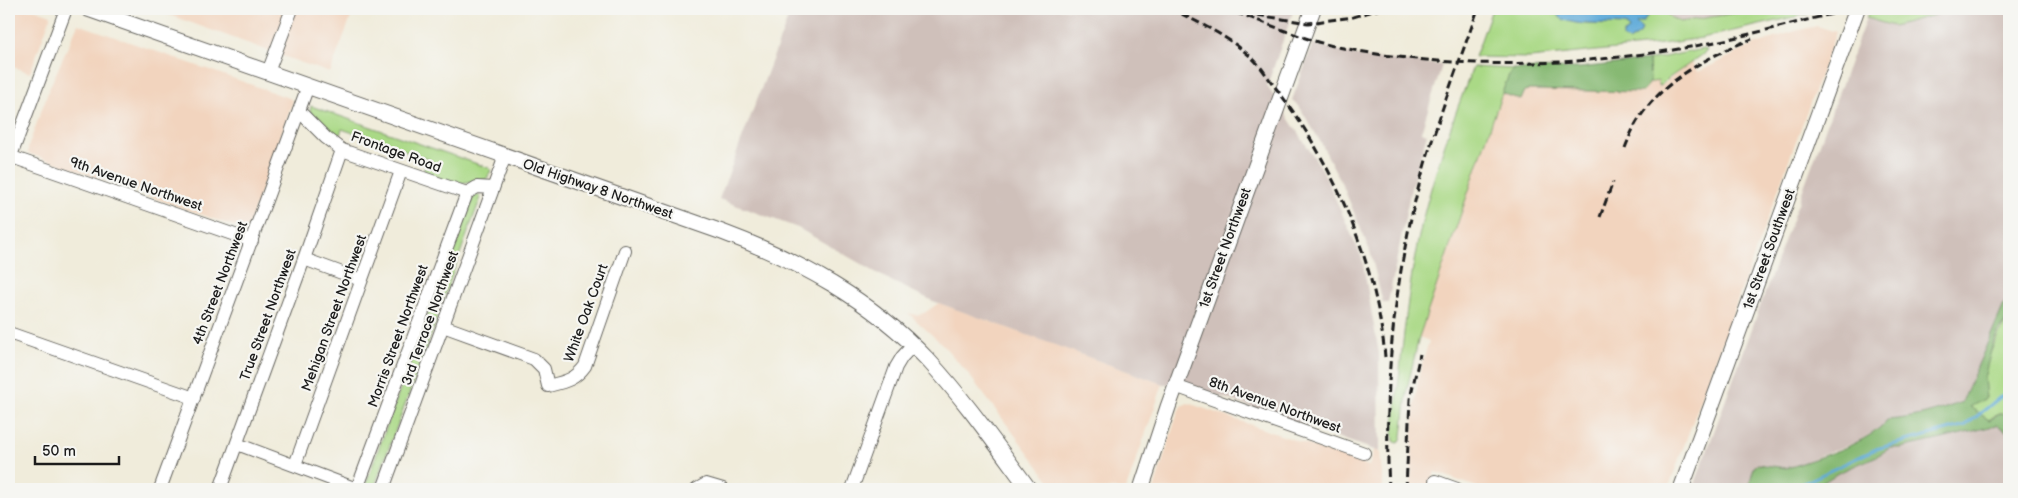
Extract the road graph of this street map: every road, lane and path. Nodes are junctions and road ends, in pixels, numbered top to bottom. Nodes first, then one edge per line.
1 (66, 9) edge
2 (88, 9) edge
3 (292, 9) edge
4 (1313, 9) edge
5 (1857, 9) edge
6 (268, 72) junction
7 (308, 86) junction
8 (299, 110) junction
9 (342, 150) junction
10 (505, 156) junction
11 (9, 158) edge
12 (401, 171) junction
13 (493, 188) junction
14 (467, 193) junction
15 (252, 241) junction
16 (625, 251) dead end
17 (304, 259) junction
18 (361, 280) junction
19 (427, 302) junction
20 (449, 310) junction
21 (443, 326) junction
22 (9, 333) edge
23 (913, 345) junction
24 (1175, 386) junction
25 (194, 398) junction
26 (237, 444) junction
27 (1364, 453) dead end
28 (295, 465) junction
29 (1435, 481) dead end
30 (700, 487) edge
31 (160, 489) edge
32 (220, 489) edge
33 (357, 489) edge
34 (383, 489) edge
35 (724, 489) edge
36 (852, 489) edge
37 (1029, 489) edge
38 (1141, 489) edge
39 (1457, 489) edge
40 (1680, 489) edge

1 - 11 street
2 - 6 street, Old Highway 8 Northwest
3 - 6 street
4 - 24 street, 1st Street Northwest
5 - 40 street, 1st Street Southwest
6 - 7 street, Old Highway 8 Northwest
7 - 8 street, 4th Street Northwest
7 - 10 street, Old Highway 8 Northwest
8 - 9 street, Frontage Road
8 - 15 street, 4th Street Northwest
9 - 12 street, Frontage Road
9 - 17 street, True Street Northwest
10 - 13 street, 3rd Terrace Northwest
10 - 23 street, Old Highway 8 Northwest
11 - 15 street, 9th Avenue Northwest
12 - 14 street, Frontage Road
12 - 18 street, Mehigan Street Northwest
13 - 14 street
13 - 20 street, 3rd Terrace Northwest
14 - 19 street, Morris Street Northwest
15 - 25 street, 4th Street Northwest
16 - 21 street, White Oak Court
17 - 18 street
17 - 26 street, True Street Northwest
18 - 28 street, Mehigan Street Northwest
19 - 20 street
19 - 33 street, Morris Street Northwest
20 - 21 street, 3rd Terrace Northwest
21 - 34 street, 3rd Terrace Northwest
22 - 25 street
23 - 36 street
23 - 37 street, Old Highway 8 Northwest
24 - 27 street, 8th Avenue Northwest
24 - 38 street, 1st Street Northwest
25 - 31 street, 4th Street Northwest
26 - 28 street
26 - 32 street, True Street Northwest
28 - 33 street
29 - 39 street
30 - 35 street

